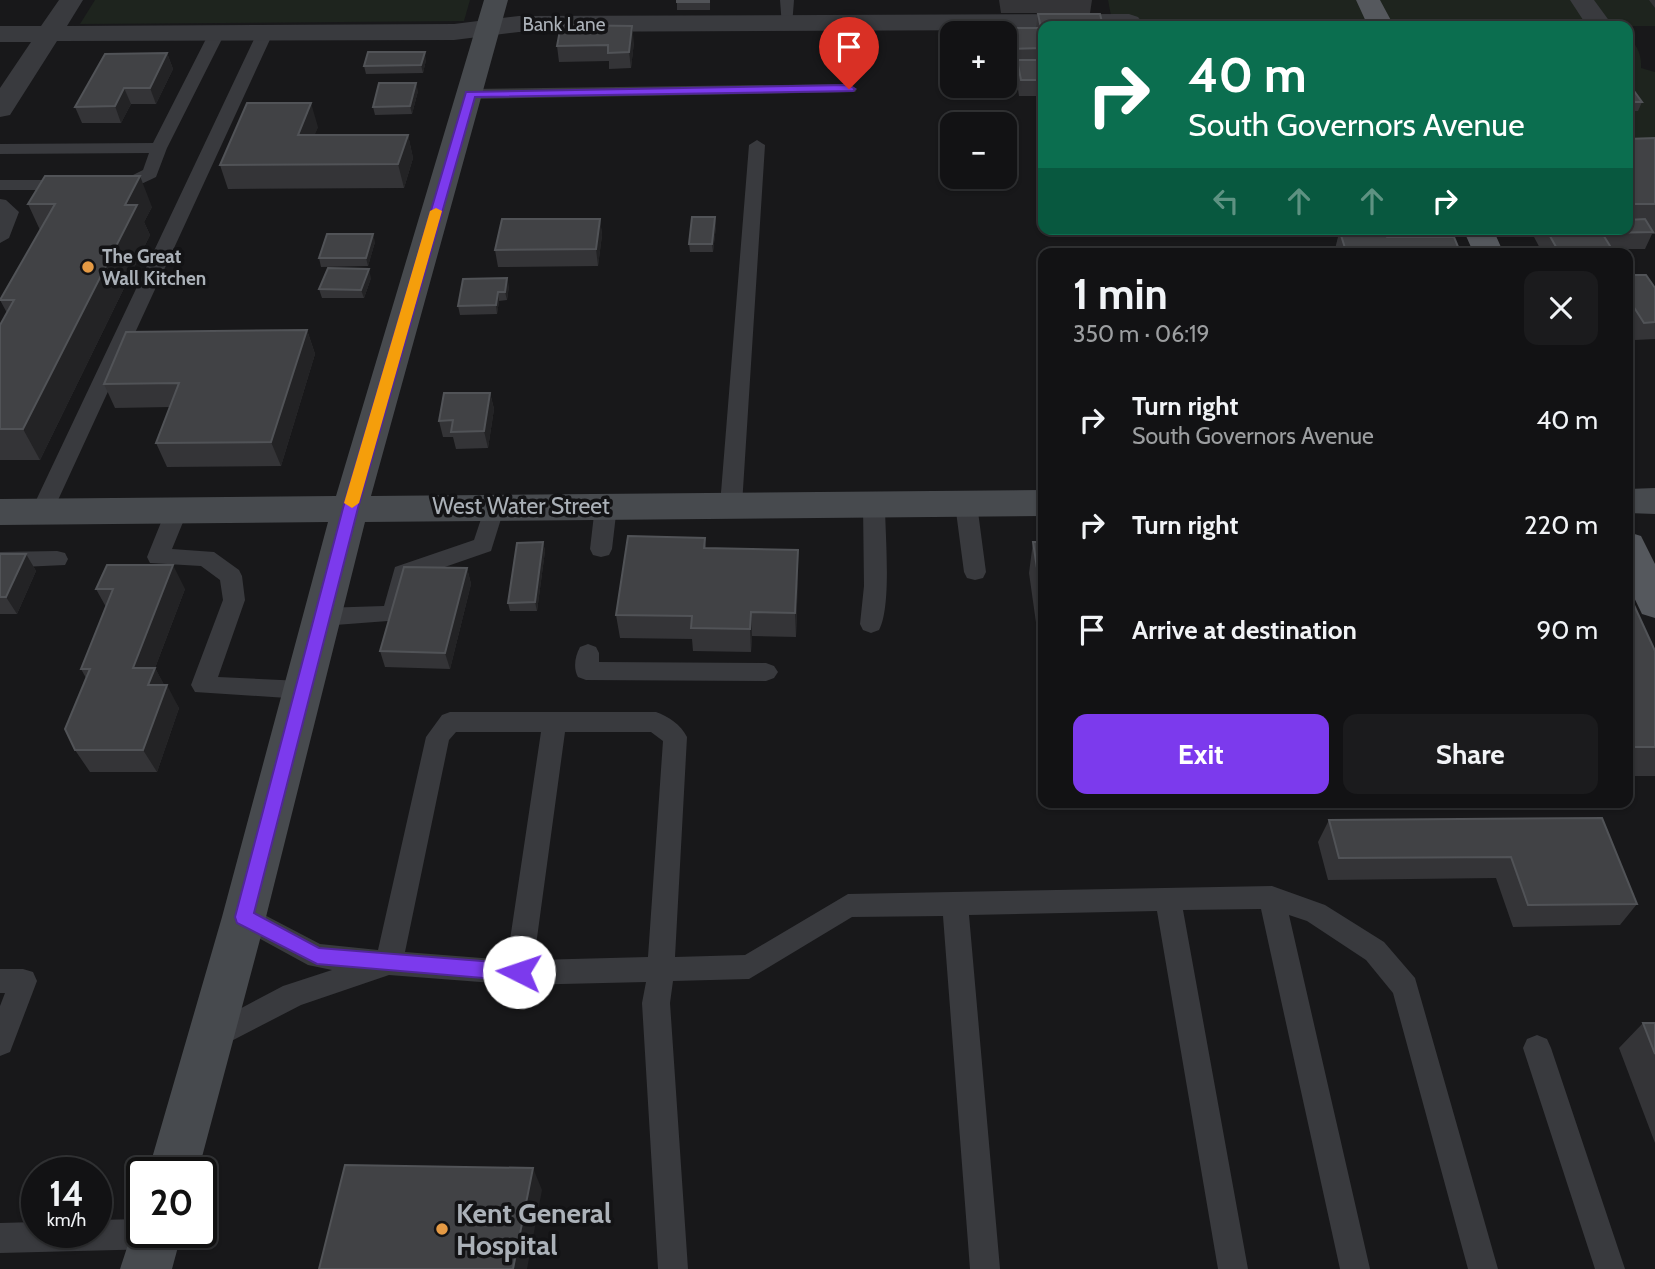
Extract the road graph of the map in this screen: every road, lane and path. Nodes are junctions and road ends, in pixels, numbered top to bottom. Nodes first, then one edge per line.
1 (71, 0) edge
2 (1368, 0) edge
3 (1582, 0) edge
4 (787, 11) edge
5 (492, 13) edge
6 (1128, 16) edge
7 (1378, 21) edge
8 (1597, 21) edge
9 (217, 33) junction
10 (265, 33) junction
11 (0, 34) edge
12 (49, 34) junction
13 (849, 89) dead end
14 (470, 94) junction
15 (0, 109) edge
16 (757, 145) dead end
17 (159, 148) junction
18 (0, 149) edge
19 (0, 185) edge
20 (0, 204) edge
21 (0, 238) edge
22 (1633, 501) edge
23 (1655, 501) edge
24 (1038, 503) edge
25 (874, 504) junction
26 (966, 504) junction
27 (731, 505) junction
28 (494, 506) junction
29 (606, 506) junction
30 (350, 508) junction
31 (177, 510) junction
32 (42, 511) junction
33 (0, 512) edge
34 (601, 549) dead end
35 (1633, 556) edge
36 (57, 559) dead end
37 (0, 560) edge
38 (975, 572) dead end
39 (1655, 604) edge
40 (322, 617) junction
41 (871, 624) dead end
42 (588, 653) dead end
43 (766, 672) dead end
44 (302, 690) junction
45 (555, 720) junction
46 (1272, 897) junction
47 (1168, 899) junction
48 (956, 903) junction
49 (244, 917) junction
50 (389, 963) junction
51 (661, 969) junction
52 (519, 972) junction
53 (0, 981) edge
54 (210, 1039) junction
55 (0, 1043) edge
56 (1536, 1048) dead end
57 (177, 1157) edge
58 (0, 1238) edge
59 (126, 1244) edge
60 (673, 1269) edge
61 (985, 1269) edge
62 (1233, 1269) edge
63 (1355, 1269) edge
64 (1483, 1269) edge
65 (1609, 1269) edge

1 - 12 street
2 - 7 main road
3 - 8 street
4 - 5 street, Bank Lane
4 - 6 street, Bank Lane
5 - 10 street, Bank Lane
5 - 14 main road
9 - 10 street, Bank Lane
9 - 12 street, Bank Lane
9 - 17 lane
10 - 32 lane
11 - 12 street, Bank Lane
12 - 15 street
13 - 14 lane
14 - 30 main road
16 - 27 lane
17 - 18 lane
17 - 19 lane
20 - 21 lane
22 - 23 main road
24 - 26 main road, West Water Street
25 - 26 main road, West Water Street
25 - 27 main road, West Water Street
25 - 41 lane
26 - 38 lane
27 - 29 main road, West Water Street
28 - 29 main road, West Water Street
28 - 30 main road, West Water Street
28 - 40 lane
29 - 34 lane
30 - 31 main road, West Water Street
30 - 40 main road
31 - 32 main road, West Water Street
31 - 44 lane
32 - 33 main road, West Water Street
35 - 39 main road
36 - 37 lane
40 - 44 main road
42 - 43 lane
44 - 49 main road
45 - 50 lane
45 - 51 lane
45 - 52 lane
46 - 47 lane
46 - 63 lane
46 - 64 lane
47 - 48 lane
47 - 62 lane
48 - 51 lane
48 - 61 lane
49 - 50 lane
49 - 54 main road
50 - 52 lane
50 - 54 lane
51 - 52 lane
51 - 60 lane
53 - 55 lane
54 - 57 main road
56 - 65 lane
58 - 59 lane

